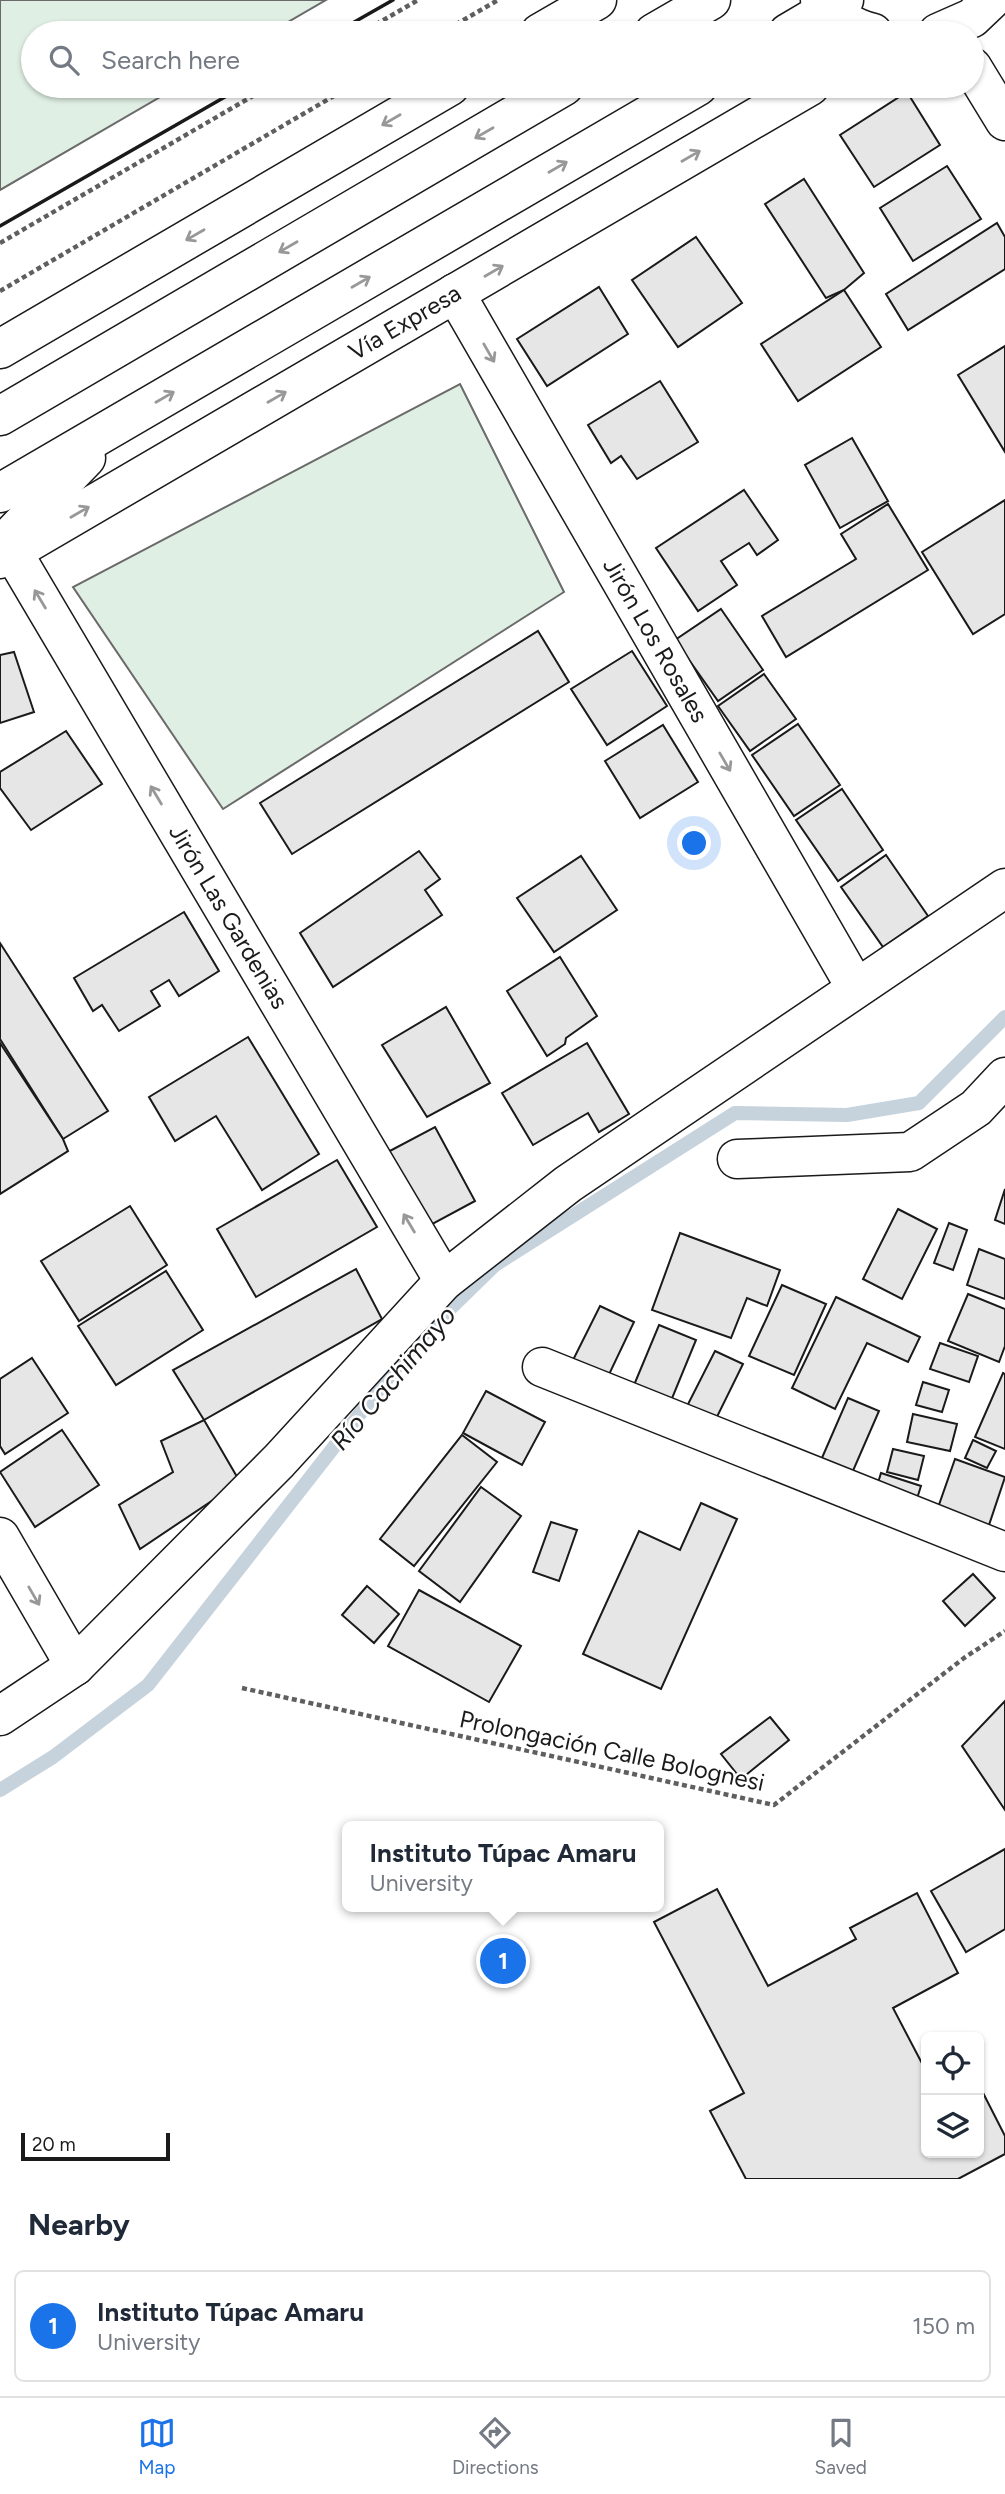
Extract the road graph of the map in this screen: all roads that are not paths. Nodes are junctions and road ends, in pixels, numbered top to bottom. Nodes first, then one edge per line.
1 (597, 0) edge
2 (711, 0) edge
3 (992, 0) edge
4 (831, 3) edge
5 (1005, 19) edge
6 (561, 21) edge
7 (675, 21) edge
8 (805, 21) edge
9 (850, 21) edge
10 (966, 21) edge
11 (984, 87) edge
12 (429, 98) edge
13 (544, 98) edge
14 (677, 98) edge
15 (789, 98) edge
16 (1005, 121) edge
17 (455, 293) junction
18 (0, 349) edge
19 (93, 361) junction
20 (0, 386) edge
21 (0, 416) edge
22 (119, 423) junction
23 (0, 493) edge
24 (4, 552) edge
25 (1005, 888) edge
26 (856, 988) junction
27 (1005, 1077) edge
28 (737, 1159) dead end
29 (444, 1282) junction
30 (542, 1367) dead end
31 (0, 1537) edge
32 (1005, 1552) edge
33 (75, 1666) junction
34 (0, 1716) edge

1 - 6 street
2 - 7 street
3 - 5 street
3 - 10 street
4 - 8 street
4 - 9 street
11 - 16 street
12 -> 18 street
13 -> 19 street
22 -> 14 street
17 -> 15 street, Vía Expresa
24 -> 17 street, Vía Expresa
17 -> 26 street, Jirón Los Rosales
19 - 20 street
19 - 21 street
22 - 23 street
22 - 24 street
29 -> 24 street, Jirón Las Gardenias
25 - 26 street
26 - 29 street
27 - 28 street
29 - 33 street
30 - 32 street
31 -> 33 street
33 - 34 street

